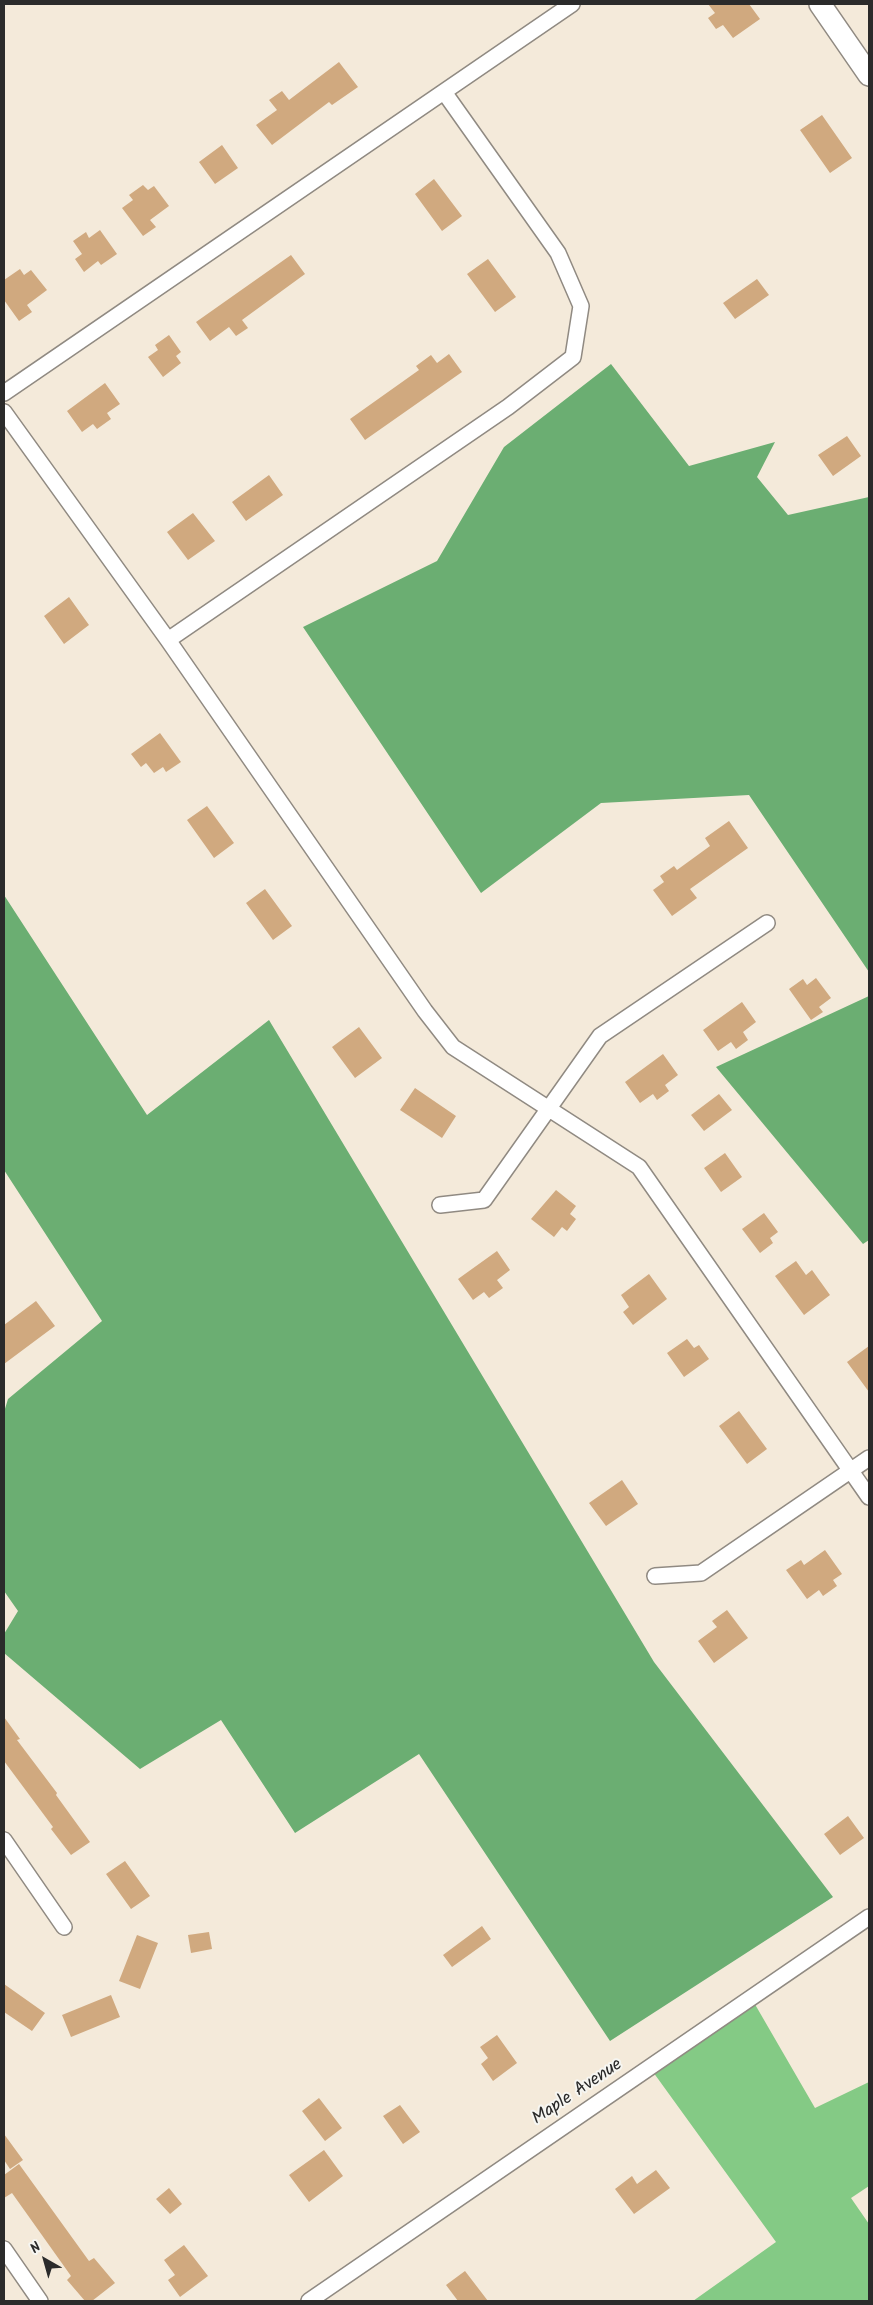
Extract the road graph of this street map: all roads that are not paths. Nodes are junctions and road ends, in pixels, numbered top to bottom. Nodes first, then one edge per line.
1 (572, 4) edge
2 (820, 4) edge
3 (869, 75) edge
4 (444, 92) junction
5 (4, 393) edge
6 (4, 412) edge
7 (168, 640) junction
8 (767, 923) dead end
9 (549, 1109) junction
10 (440, 1205) dead end
11 (869, 1458) edge
12 (851, 1471) junction
13 (869, 1497) edge
14 (655, 1576) dead end
15 (4, 1840) edge
16 (869, 1917) edge
17 (64, 1927) dead end
18 (4, 2249) edge
19 (40, 2301) edge
20 (309, 2301) edge

1 - 4 street
2 - 3 main road
4 - 5 street
4 - 7 street
6 - 7 street
7 - 9 street
8 - 9 street
9 - 10 street
9 - 12 street
11 - 12 street
12 - 13 street
12 - 14 street
15 - 17 street
16 - 20 street, Maple Avenue
18 - 19 street

